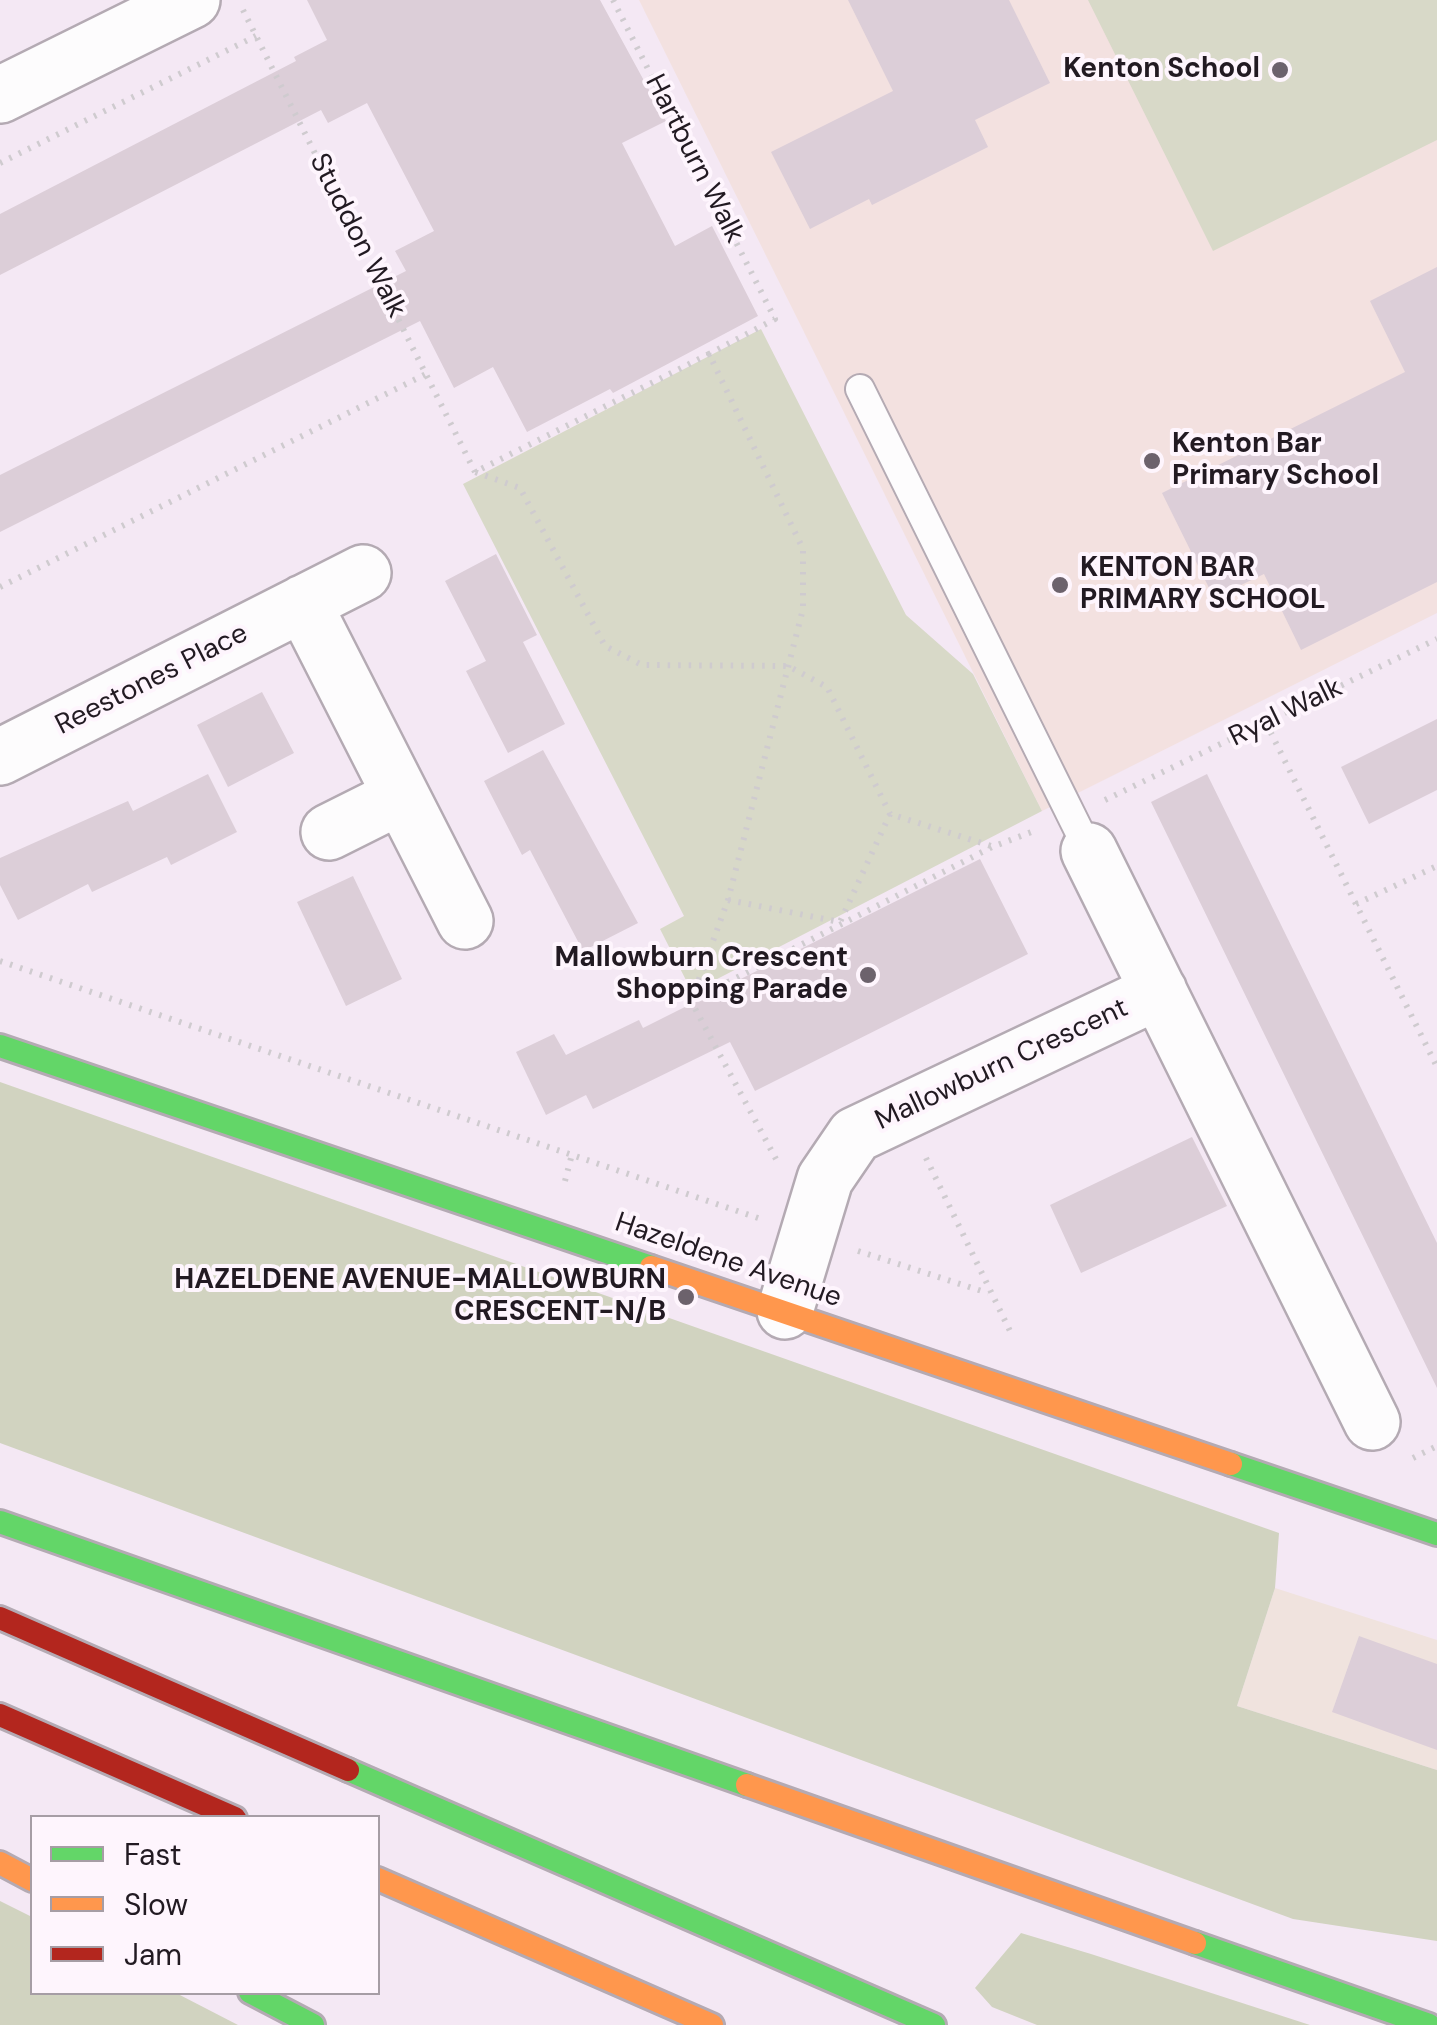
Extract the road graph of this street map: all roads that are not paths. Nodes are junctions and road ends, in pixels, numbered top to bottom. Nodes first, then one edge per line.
1 (192, 0) edge
2 (0, 95) edge
3 (860, 389) dead end
4 (362, 573) dead end
5 (303, 603) junction
6 (0, 757) edge
7 (401, 796) junction
8 (329, 832) dead end
9 (1080, 834) joint
10 (464, 921) dead end
11 (1159, 991) junction
12 (0, 1046) edge
13 (785, 1311) junction
14 (1372, 1422) dead end
15 (0, 1522) edge
16 (1437, 1534) edge
17 (0, 1618) edge
18 (0, 1715) edge
19 (228, 1815) edge
20 (0, 1863) edge
21 (30, 1879) edge
22 (380, 1881) edge
23 (1276, 1968) junction
24 (1383, 1984) dead end
25 (256, 1995) edge
26 (313, 2025) edge
27 (712, 2025) edge
28 (934, 2025) edge
29 (1429, 2025) edge

1 - 2 street
3 - 9 lane
4 - 5 street, Reestones Place
5 - 6 street, Reestones Place
5 - 7 street
7 - 8 street
7 - 10 street
9 - 11 street, Mallowburn Crescent
11 - 13 street, Mallowburn Crescent
11 - 14 street, Mallowburn Crescent
12 - 13 main road, Hazeldene Avenue
13 - 16 main road, Hazeldene Avenue
15 - 23 main road
17 - 28 main road
18 - 19 main road
20 - 21 main road
22 - 27 main road
23 - 24 main road
23 - 29 main road
25 - 26 main road

